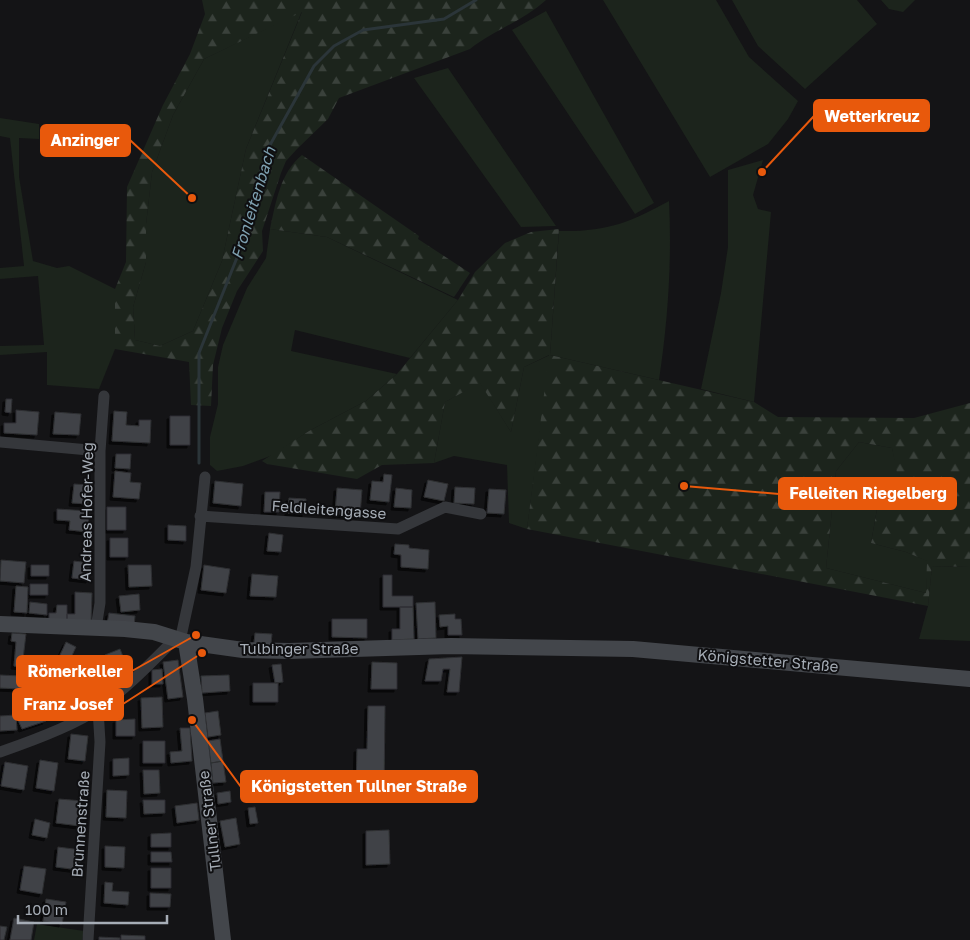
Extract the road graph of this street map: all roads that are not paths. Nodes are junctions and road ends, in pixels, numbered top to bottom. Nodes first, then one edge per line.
1 (104, 396) dead end
2 (0, 442) edge
3 (100, 451) junction
4 (205, 477) dead end
5 (481, 514) dead end
6 (200, 516) junction
7 (0, 624) edge
8 (96, 628) junction
9 (180, 640) junction
10 (451, 646) joint
11 (970, 679) edge
12 (98, 709) junction
13 (0, 752) edge
14 (88, 940) edge
15 (223, 940) edge

1 - 3 street, Andreas Hofer-Weg
2 - 3 street
3 - 8 street, Andreas Hofer-Weg
4 - 6 street
5 - 6 street, Feldleitengasse
6 - 9 street
7 - 8 main road, Tulbinger Straße
8 - 9 main road, Tulbinger Straße
9 - 10 main road, Tulbinger Straße
9 - 12 street
9 - 15 main road, Tullner Straße
10 - 11 main road, Königstetter Straße
12 - 13 street
12 - 14 street, Brunnenstraße

